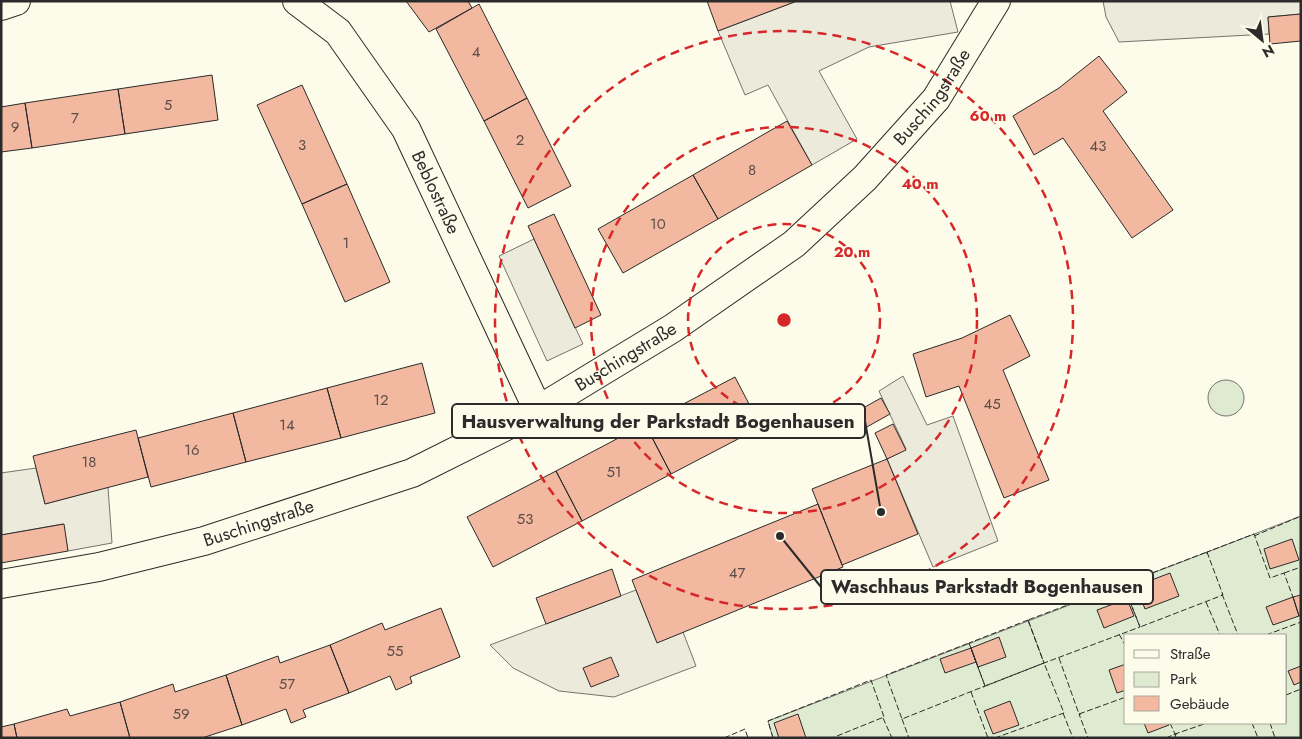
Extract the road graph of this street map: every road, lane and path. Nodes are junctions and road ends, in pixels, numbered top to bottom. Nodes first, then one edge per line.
1 (16, 1) edge
2 (297, 1) edge
3 (996, 1) edge
4 (1, 6) edge
5 (538, 410) junction
6 (1, 584) edge

1 - 4 street
2 - 5 street, Beblostraße
3 - 5 street, Buschingstraße
5 - 6 street, Buschingstraße

